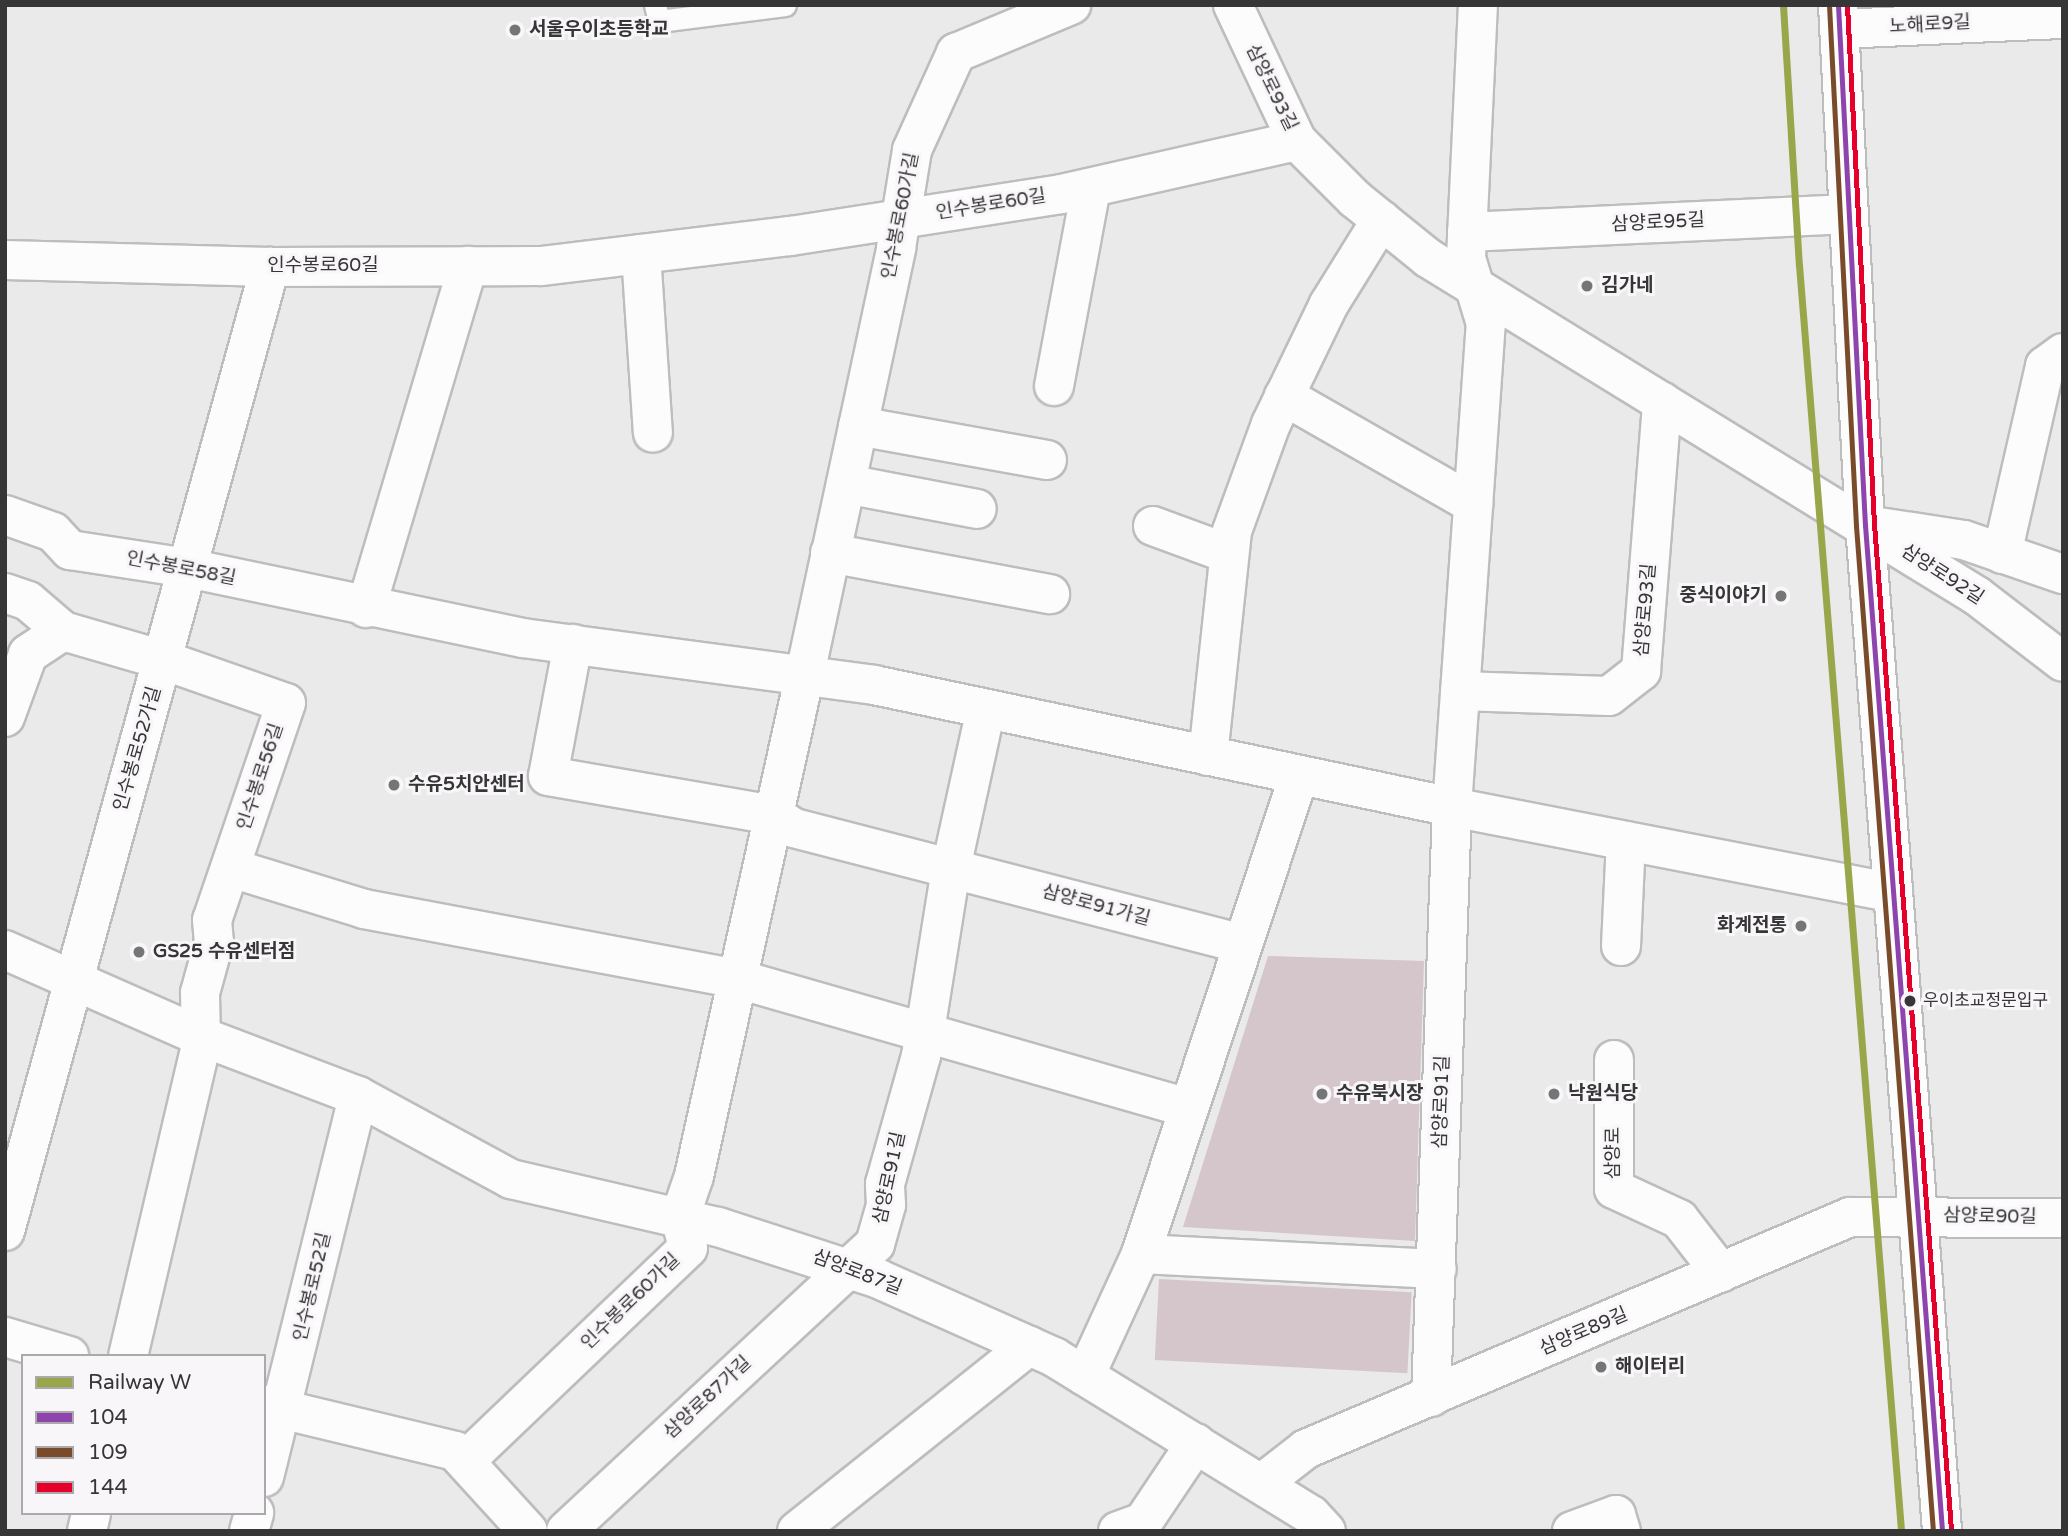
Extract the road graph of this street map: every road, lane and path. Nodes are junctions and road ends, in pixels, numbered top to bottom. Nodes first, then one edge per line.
1 (654, 5) edge
2 (785, 5) edge
3 (1071, 5) edge
4 (1233, 5) edge
5 (1478, 5) edge
6 (1839, 17) edge
7 (2063, 19) edge
8 (1297, 141) junction
9 (1091, 188) junction
10 (1849, 214) junction
11 (899, 220) junction
12 (1381, 220) junction
13 (1467, 232) junction
14 (641, 254) junction
15 (5, 260) edge
16 (468, 265) junction
17 (270, 267) junction
18 (1477, 289) junction
19 (2063, 353) edge
20 (1054, 386) dead end
21 (1284, 396) junction
22 (1662, 402) junction
23 (858, 426) junction
24 (653, 433) dead end
25 (1047, 460) dead end
26 (846, 484) junction
27 (1473, 504) junction
28 (977, 509) dead end
29 (5, 515) edge
30 (1865, 525) junction
31 (1153, 526) dead end
32 (830, 553) junction
33 (1229, 554) junction
34 (2002, 554) junction
35 (188, 568) junction
36 (2063, 574) edge
37 (5, 593) edge
38 (1051, 594) dead end
39 (366, 608) junction
40 (63, 631) junction
41 (573, 644) junction
42 (163, 660) junction
43 (2063, 662) edge
44 (805, 674) junction
45 (1460, 691) junction
46 (986, 709) junction
47 (5, 717) edge
48 (1208, 756) junction
49 (1299, 775) junction
50 (1452, 807) junction
51 (774, 815) junction
52 (1626, 841) junction
53 (231, 868) junction
54 (951, 868) junction
55 (1893, 893) junction
56 (1241, 944) junction
57 (1620, 946) dead end
58 (5, 950) edge
59 (72, 977) junction
60 (738, 979) junction
61 (925, 1030) junction
62 (200, 1037) junction
63 (1614, 1060) dead end
64 (358, 1097) junction
65 (1189, 1108) junction
66 (1918, 1216) junction
67 (680, 1217) junction
68 (2063, 1218) edge
69 (5, 1231) edge
70 (1141, 1254) junction
71 (850, 1267) junction
72 (1437, 1269) junction
73 (1721, 1273) junction
74 (5, 1338) edge
75 (1029, 1346) junction
76 (62, 1354) edge
77 (128, 1354) edge
78 (1086, 1376) junction
79 (1431, 1397) junction
80 (274, 1408) edge
81 (1196, 1443) junction
82 (465, 1461) junction
83 (266, 1463) edge
84 (1261, 1484) junction
85 (528, 1531) edge
86 (566, 1531) edge
87 (797, 1531) edge
88 (1118, 1531) edge
89 (1326, 1531) edge
90 (1572, 1531) edge
91 (1621, 1531) edge
92 (1942, 1531) edge

1 - 2 lane
3 - 11 street, 인수봉로60가길
4 - 8 street, 삼양로93길
5 - 13 street
6 - 7 street, 노해로9길
6 - 10 street
8 - 9 street, 인수봉로60길
8 - 12 street, 삼양로93길
9 - 11 street, 인수봉로60길
9 - 20 street
10 - 13 street, 삼양로95길
10 - 30 street
11 - 14 street, 인수봉로60길
11 - 23 street, 인수봉로60가길
12 - 18 street, 삼양로93길
12 - 21 street
13 - 18 street
14 - 16 street, 인수봉로60길
14 - 24 street
15 - 17 street, 인수봉로60길
16 - 17 street, 인수봉로60길
16 - 39 street
17 - 35 street, 인수봉로52가길
18 - 22 street, 삼양로93길
18 - 27 street
19 - 34 street
21 - 27 street
21 - 33 street
22 - 30 street, 삼양로93길
22 - 45 street, 삼양로93길
23 - 25 street
23 - 26 street, 인수봉로60가길
26 - 28 street
26 - 32 street, 인수봉로60가길
27 - 45 street
29 - 35 street, 인수봉로58길
30 - 34 street, 삼양로92길
30 - 43 street, 삼양로92길
30 - 55 street
31 - 33 street
32 - 38 street
32 - 44 street, 인수봉로60가길
33 - 48 street
34 - 36 street, 삼양로92길
35 - 39 street, 인수봉로58길
35 - 42 street, 인수봉로52가길
37 - 40 street, 인수봉로56길
39 - 41 street, 인수봉로58길
40 - 42 street, 인수봉로56길
40 - 47 street
41 - 44 street, 인수봉로58길
41 - 51 street
42 - 53 street, 인수봉로56길
42 - 59 street, 인수봉로52가길
44 - 46 street
44 - 51 street, 인수봉로60가길
45 - 50 street
46 - 48 street
46 - 54 street, 삼양로91길
48 - 49 street
49 - 50 street
49 - 56 street
50 - 52 street
50 - 72 street, 삼양로91길
51 - 54 street
51 - 60 street, 인수봉로60가길
52 - 55 street
52 - 57 street
53 - 60 street
53 - 62 street, 인수봉로56길
54 - 56 street, 삼양로91가길
54 - 61 street, 삼양로91길
55 - 66 street
56 - 65 street
58 - 59 street
59 - 62 street
59 - 69 street, 인수봉로52가길
60 - 61 street
60 - 67 street, 인수봉로60가길
61 - 65 street
61 - 71 street, 삼양로91길
62 - 64 street
62 - 77 street, 인수봉로56길
63 - 73 street, 삼양로
64 - 67 street
64 - 80 street, 인수봉로52길
65 - 70 street
66 - 68 street, 삼양로90길
66 - 73 street, 삼양로89길
66 - 92 street
67 - 71 street, 삼양로87길
67 - 82 street, 인수봉로60가길
70 - 72 street
70 - 78 street
71 - 75 street, 삼양로87길
71 - 86 street, 삼양로87가길
72 - 79 street, 삼양로91길
73 - 79 street, 삼양로89길
74 - 76 street
75 - 78 street, 삼양로87길
75 - 87 street
78 - 81 street, 삼양로87길
79 - 84 street, 삼양로89길
80 - 82 street
80 - 83 street, 인수봉로52길
81 - 84 street, 삼양로87길
81 - 88 street
82 - 85 street
84 - 89 street, 삼양로87길
90 - 91 street

